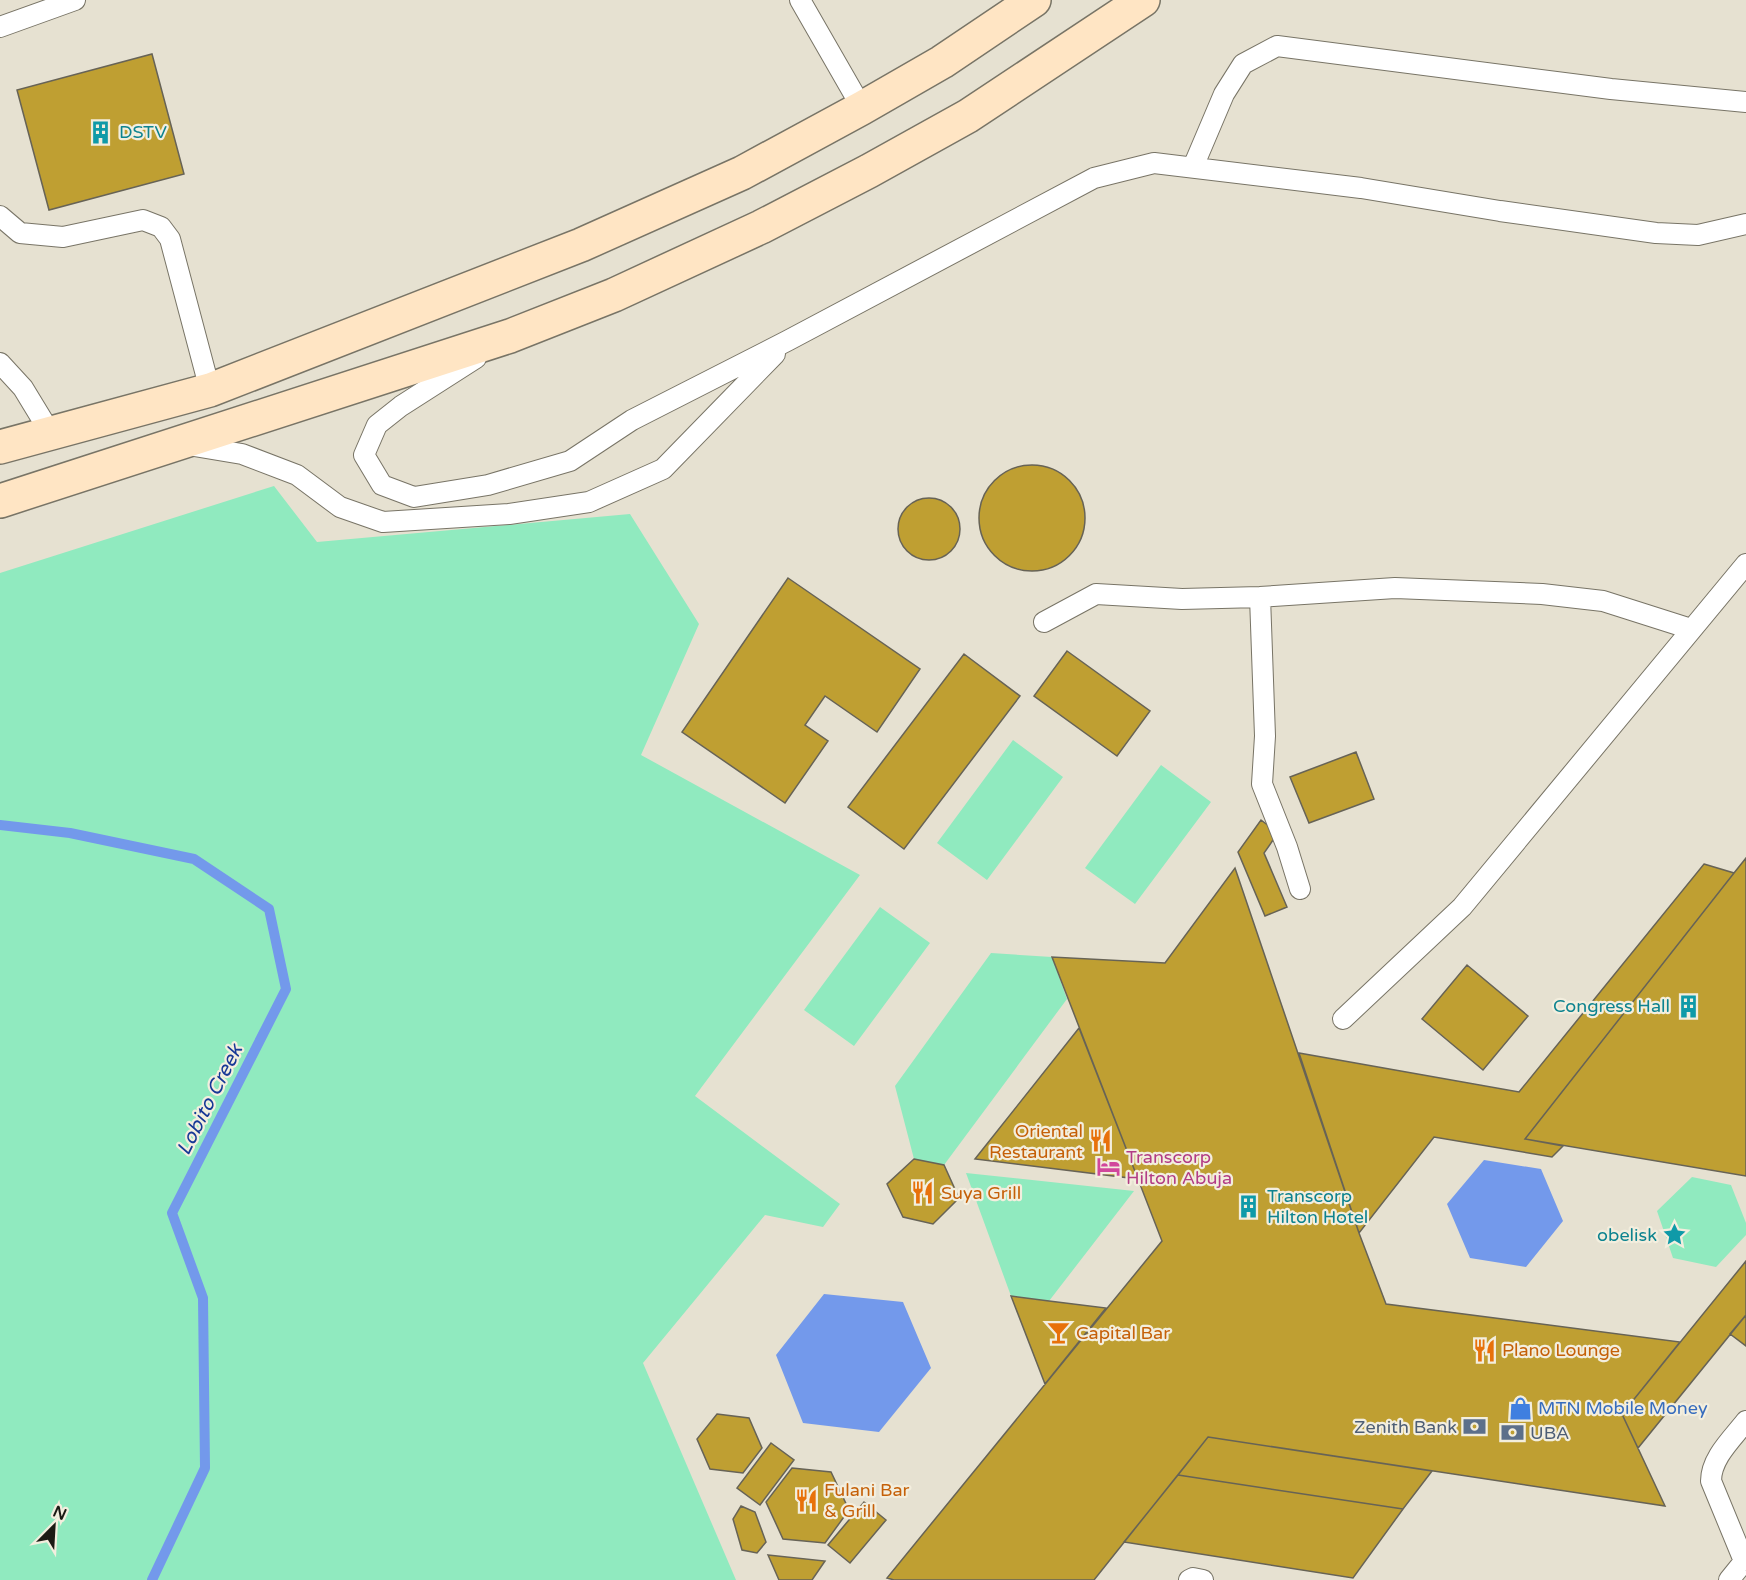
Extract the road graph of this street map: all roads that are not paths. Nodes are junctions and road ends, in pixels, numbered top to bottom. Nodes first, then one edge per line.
1 (75, 0) edge
2 (800, 0) edge
3 (1035, 0) edge
4 (1143, 0) edge
5 (0, 27) edge
6 (1746, 102) edge
7 (862, 108) junction
8 (1193, 167) junction
9 (0, 216) edge
10 (1746, 224) edge
11 (510, 336) junction
12 (787, 341) junction
13 (0, 363) edge
14 (210, 390) junction
15 (51, 435) junction
16 (178, 444) junction
17 (1, 447) edge
18 (0, 501) edge
19 (1746, 564) edge
20 (1260, 597) junction
21 (1044, 622) dead end
22 (1691, 629) junction
23 (1300, 889) dead end
24 (1343, 1020) dead end
25 (1746, 1421) edge
26 (1745, 1560) edge
27 (1189, 1580) edge
28 (1203, 1580) edge
29 (1729, 1580) edge

1 - 5 lane
2 - 7 lane
3 - 7 main road
4 - 11 main road
6 - 8 lane
7 - 14 main road
8 - 10 lane
8 - 12 lane
9 - 14 lane
11 - 12 lane
11 - 16 main road
12 - 16 lane
13 - 15 lane
14 - 15 main road
15 - 17 main road
16 - 18 main road
19 - 22 lane
20 - 21 lane
20 - 22 lane
20 - 23 lane
22 - 24 lane
25 - 26 lane
26 - 29 lane
27 - 28 lane

